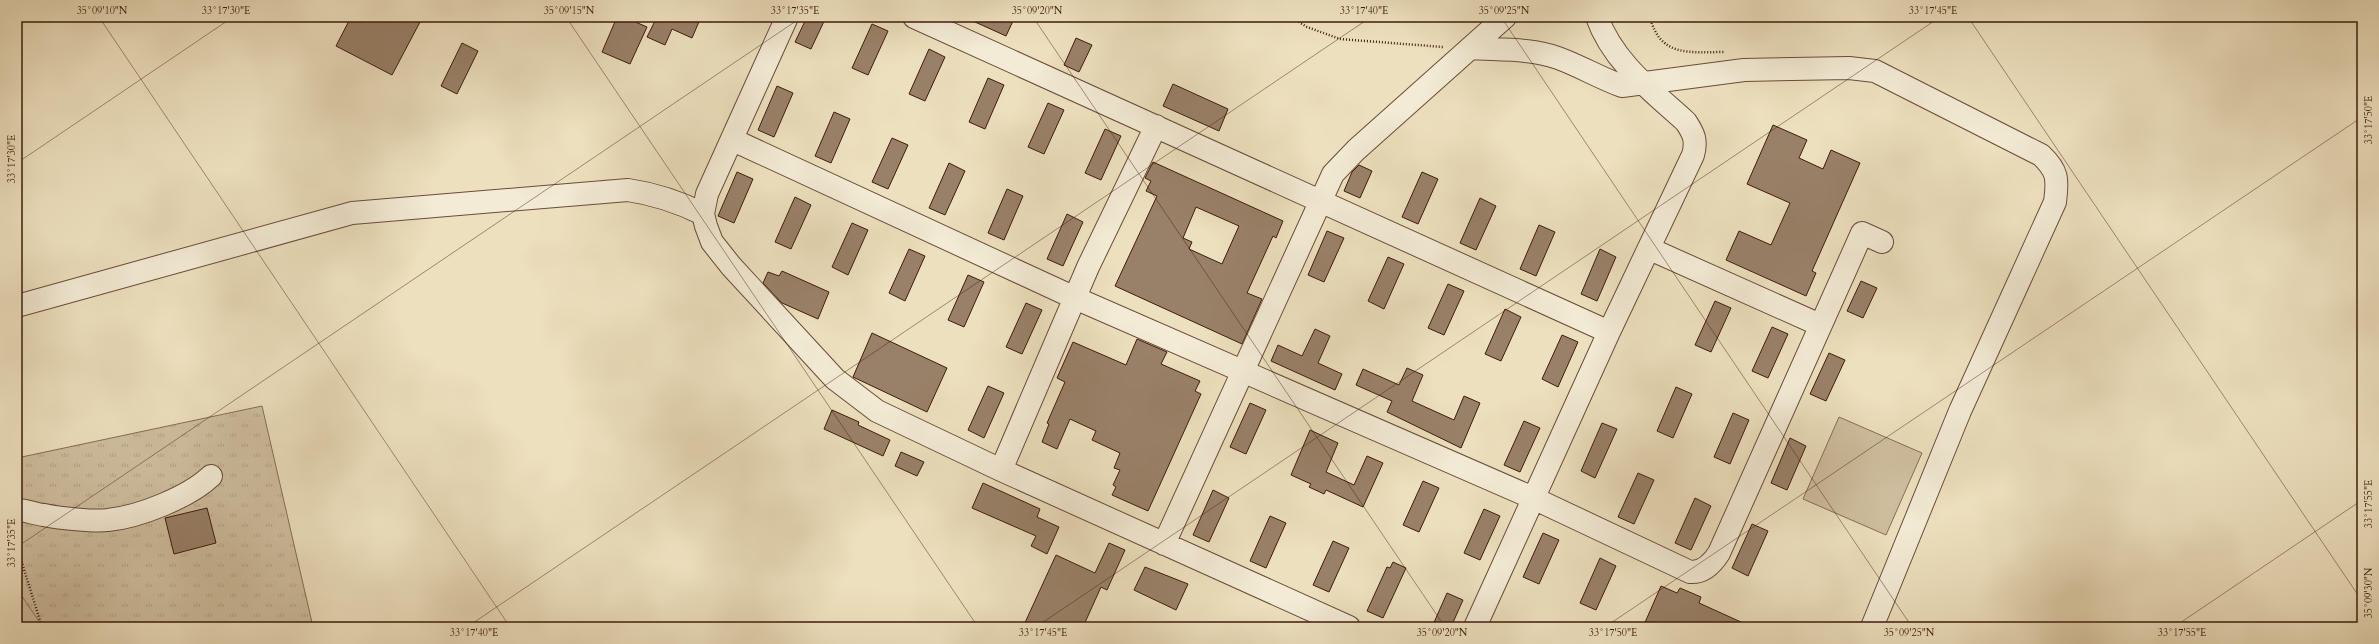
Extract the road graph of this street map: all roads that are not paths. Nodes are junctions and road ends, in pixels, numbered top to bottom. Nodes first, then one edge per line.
1 (787, 17) edge
2 (914, 17) edge
3 (1505, 17) edge
4 (1599, 22) edge
5 (1470, 48) junction
6 (1645, 85) junction
7 (1156, 126) junction
8 (733, 140) junction
9 (1319, 201) junction
10 (703, 214) junction
11 (1882, 242) dead end
12 (1650, 249) junction
13 (1075, 298) junction
14 (17, 306) edge
15 (1820, 325) junction
16 (1609, 332) junction
17 (1242, 373) junction
18 (1001, 470) junction
19 (211, 476) dead end
20 (1533, 498) junction
21 (17, 510) edge
22 (1164, 544) junction
23 (1349, 627) edge
24 (1475, 627) edge
25 (1872, 627) edge

1 - 8 street
2 - 7 street
3 - 5 street
4 - 6 street
5 - 6 street
5 - 9 street
6 - 12 street
6 - 25 street
7 - 9 street
7 - 13 street
8 - 10 street
8 - 13 street
9 - 16 street
9 - 17 street
10 - 14 street
10 - 18 street
11 - 15 street
12 - 15 street
12 - 16 street
13 - 17 street
13 - 18 street
15 - 20 street
16 - 20 street
17 - 20 street
17 - 22 street
18 - 22 street
19 - 21 street
20 - 24 street
22 - 23 street

